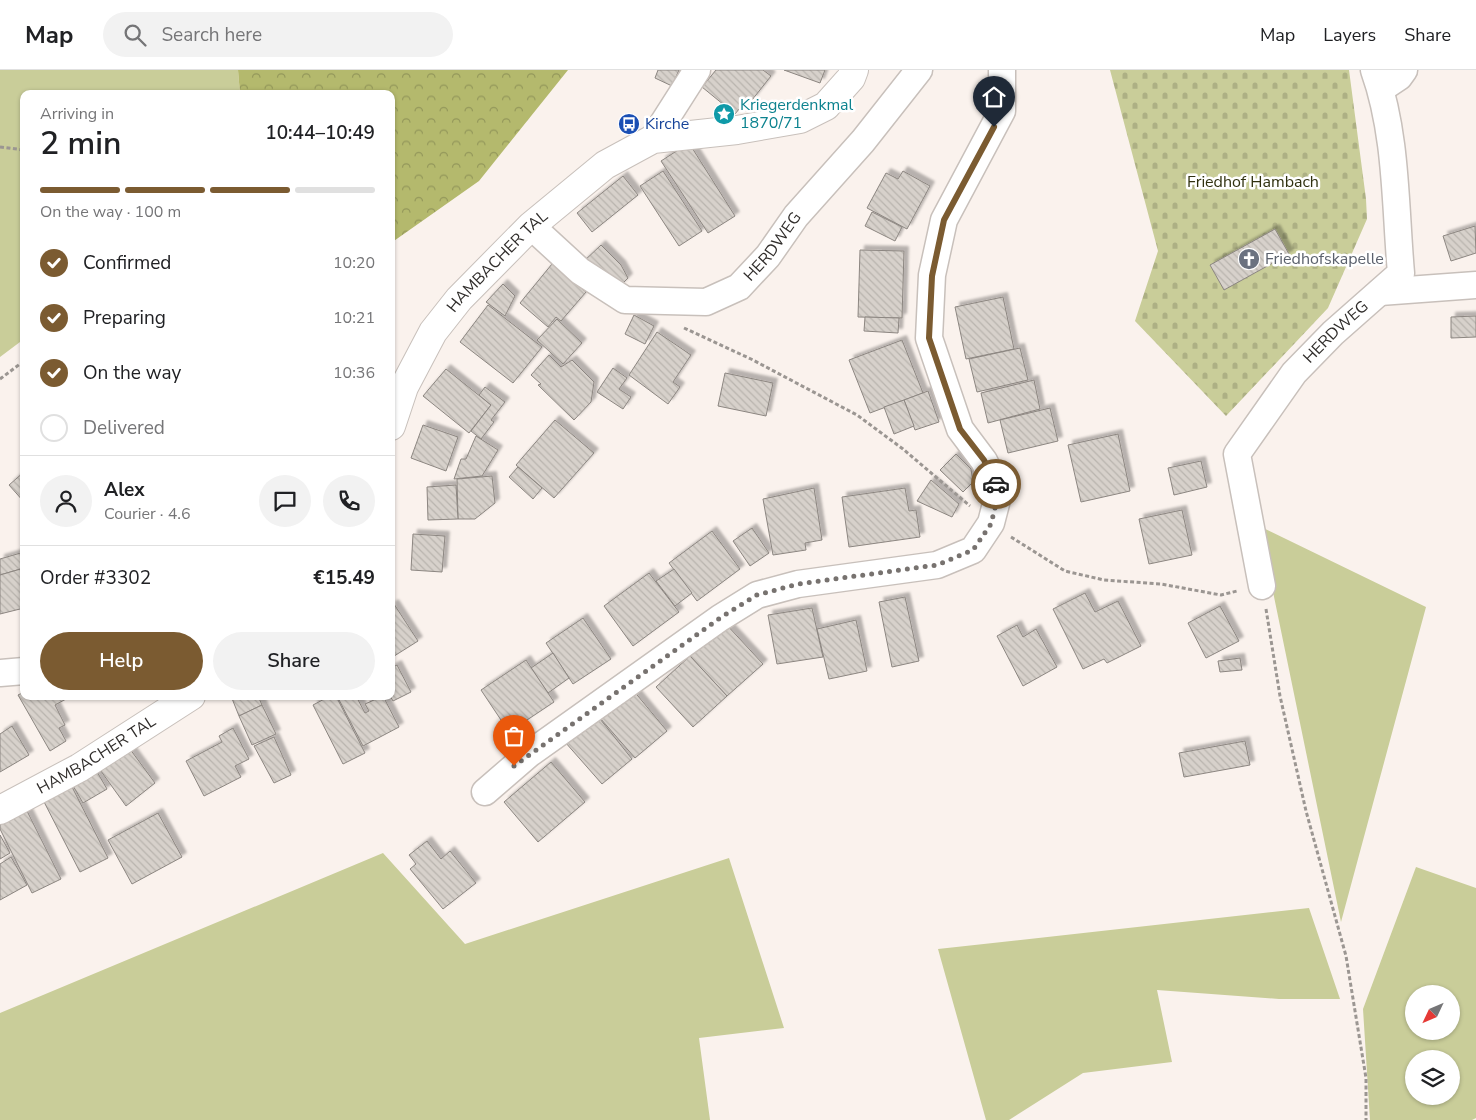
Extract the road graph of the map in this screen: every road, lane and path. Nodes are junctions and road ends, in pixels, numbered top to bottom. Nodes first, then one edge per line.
1 (697, 70) edge
2 (854, 70) edge
3 (919, 70) edge
4 (1002, 70) edge
5 (1404, 70) edge
6 (1377, 80) edge
7 (653, 140) junction
8 (0, 147) edge
9 (20, 150) edge
10 (531, 226) junction
11 (1476, 286) edge
12 (1380, 292) junction
13 (679, 325) dead end
14 (20, 364) edge
15 (0, 379) edge
16 (395, 414) edge
17 (991, 524) junction
18 (1262, 586) junction
19 (20, 671) edge
20 (0, 673) edge
21 (185, 700) edge
22 (485, 792) dead end
23 (0, 810) edge
24 (1366, 1120) edge

1 - 7 street, HAMBACHER TAL
2 - 7 street, HAMBACHER TAL
3 - 10 street, HERDWEG
4 - 17 street
5 - 6 street
6 - 12 street, HERDWEG
7 - 10 street, HAMBACHER TAL
8 - 9 path
10 - 16 street, HAMBACHER TAL
11 - 12 street
12 - 18 street, HERDWEG
13 - 17 path
14 - 15 path
17 - 18 path
17 - 22 street
18 - 24 path
19 - 20 street
21 - 23 street, HAMBACHER TAL

